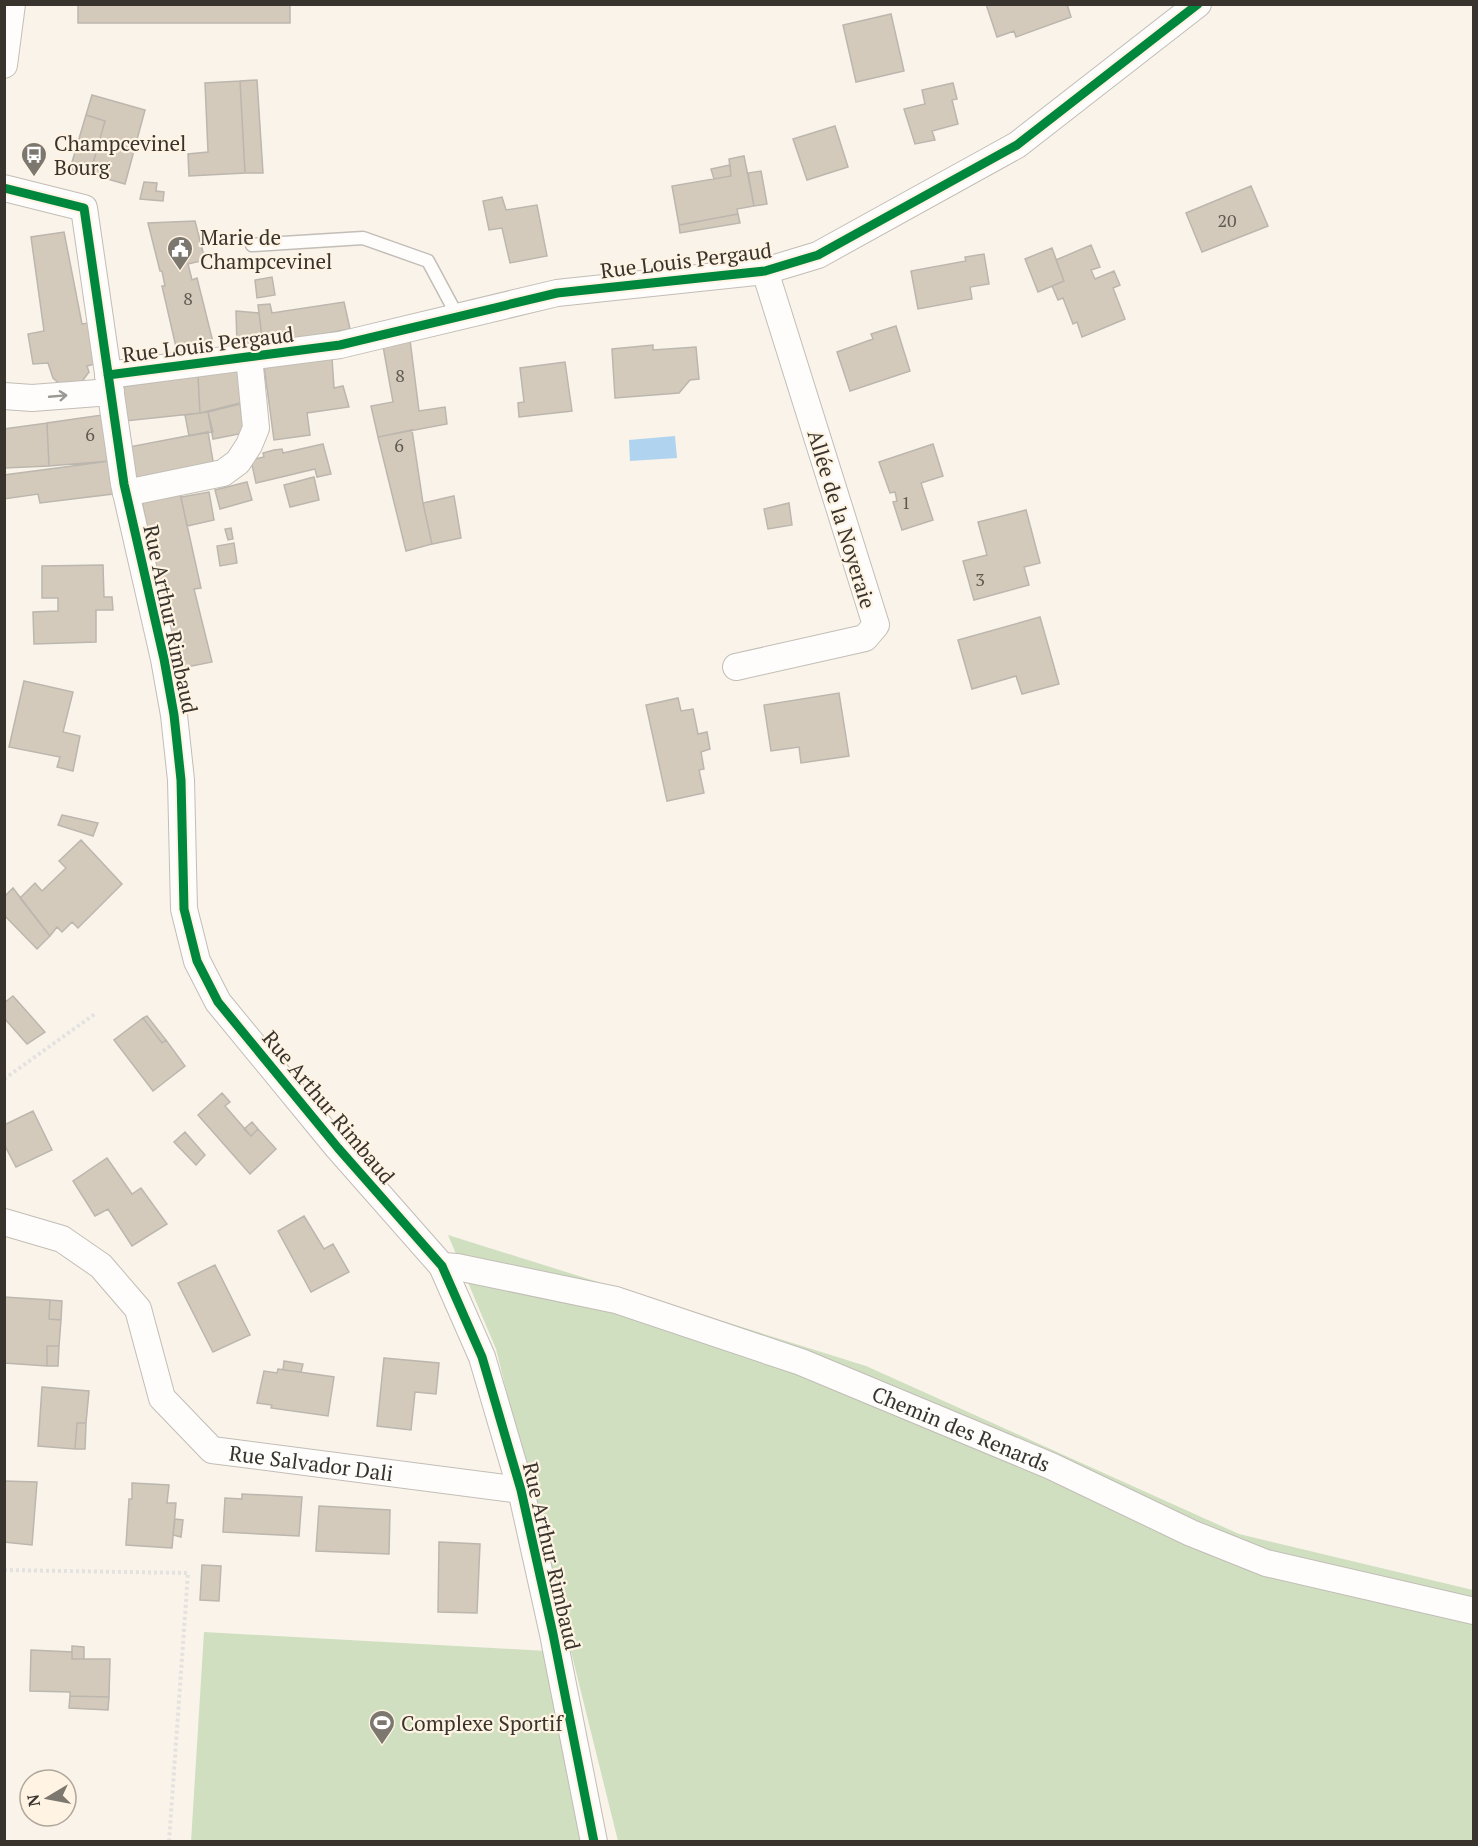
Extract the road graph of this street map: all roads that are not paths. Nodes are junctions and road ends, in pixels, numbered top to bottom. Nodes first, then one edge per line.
1 (12, 4) edge
2 (1198, 4) edge
3 (4, 65) edge
4 (4, 188) edge
5 (252, 245) dead end
6 (765, 271) junction
7 (459, 317) junction
8 (249, 357) junction
9 (110, 383) junction
10 (4, 396) edge
11 (126, 493) junction
12 (736, 667) dead end
13 (4, 1222) edge
14 (442, 1266) junction
15 (520, 1490) junction
16 (1473, 1611) edge
17 (594, 1842) edge

1 - 3 street
2 - 6 street, Rue Louis Pergaud
4 - 9 street, Rue Arthur Rimbaud
5 - 7 lane
6 - 7 street, Rue Louis Pergaud
6 - 12 street, Allée de la Noyeraie
7 - 8 street, Rue Louis Pergaud
8 - 9 street, Rue Louis Pergaud
8 - 11 street
10 -> 9 street, Rue Louis Pergaud
9 - 11 street, Rue Arthur Rimbaud
11 - 14 street, Rue Arthur Rimbaud
13 - 15 street, Rue Salvador Dali
14 - 15 street, Rue Arthur Rimbaud
14 - 16 street, Chemin des Renards
15 - 17 street, Rue Arthur Rimbaud

